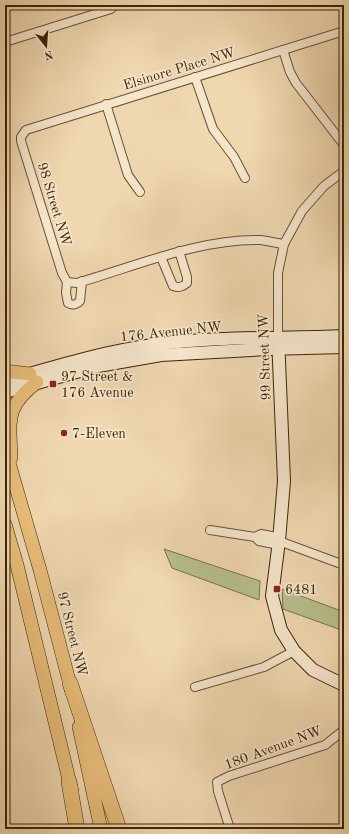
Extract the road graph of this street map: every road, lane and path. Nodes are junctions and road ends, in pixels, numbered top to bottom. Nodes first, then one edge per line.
1 (114, 5) edge
2 (344, 31) edge
3 (5, 42) edge
4 (283, 50) junction
5 (195, 77) junction
6 (106, 104) junction
7 (23, 134) joint
8 (344, 145) edge
9 (344, 171) edge
10 (245, 178) dead end
11 (140, 192) dead end
12 (284, 244) junction
13 (179, 251) junction
14 (161, 257) junction
15 (82, 281) junction
16 (67, 282) junction
17 (344, 336) edge
18 (278, 343) junction
19 (344, 346) edge
20 (5, 371) edge
21 (33, 378) junction
22 (5, 381) edge
23 (5, 392) edge
24 (5, 449) edge
25 (11, 470) junction
26 (5, 524) edge
27 (210, 530) dead end
28 (279, 541) junction
29 (344, 565) edge
30 (294, 650) junction
31 (70, 683) junction
32 (344, 685) edge
33 (195, 687) dead end
34 (344, 730) edge
35 (69, 782) junction
36 (77, 829) edge
37 (81, 829) edge
38 (101, 829) edge
39 (118, 829) edge
40 (230, 829) edge

1 - 3 street
2 - 4 street, Elsinore Place NW
4 - 5 street, Elsinore Place NW
4 - 8 street
5 - 6 street, Elsinore Place NW
5 - 10 street
6 - 7 street, Elsinore Place NW
6 - 11 street
7 - 16 street, 98 Street NW
9 - 12 street, 99 Street NW
12 - 13 street
12 - 18 street, 99 Street NW
13 - 14 street
13 - 14 street
14 - 15 street
15 - 16 street
15 - 16 street
17 - 18 street, 176 Avenue NW
18 - 19 street, 176 Avenue NW
18 - 21 street, 176 Avenue NW
18 - 28 street, 99 Street NW
20 - 21 main road
21 - 22 street, 176 Avenue NW
21 - 23 street, 176 Avenue NW
21 - 25 main road
24 - 25 main road, 97 Street NW
25 - 31 main road, 97 Street NW
26 - 35 main road
27 - 28 street
28 - 29 street
28 - 30 street, 99 Street NW
30 - 32 street, 99 Street NW
30 - 33 street
31 - 38 main road, 97 Street NW
31 - 39 highway
34 - 40 street, 180 Avenue NW
35 - 36 highway
35 - 37 main road

